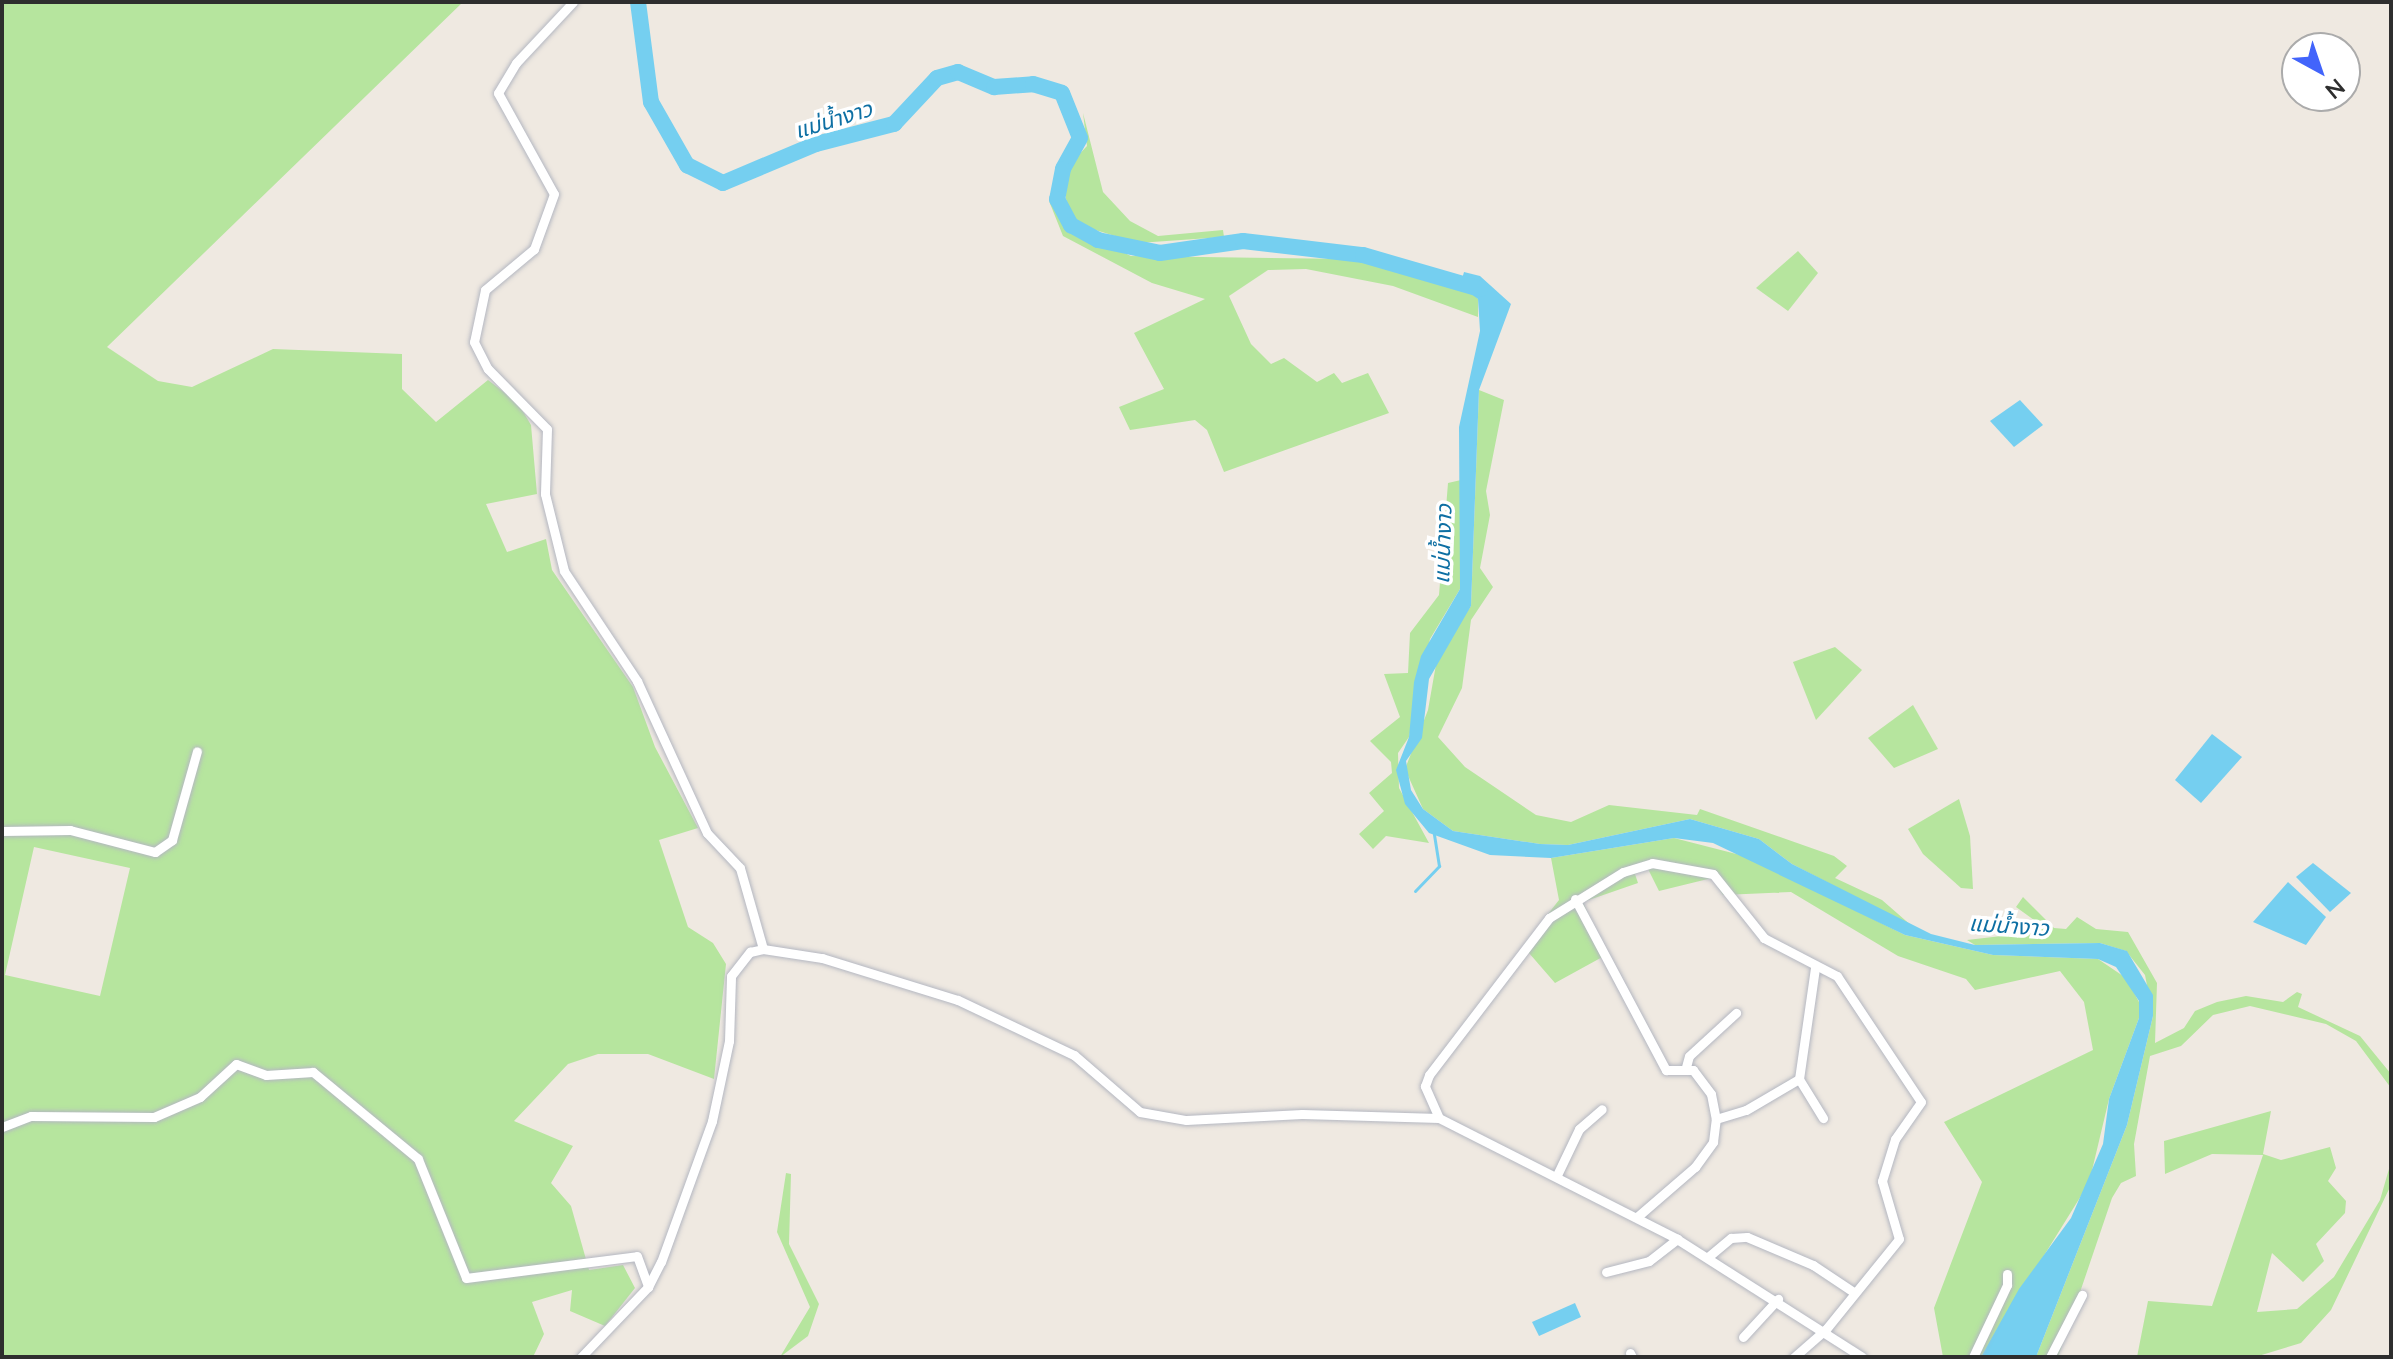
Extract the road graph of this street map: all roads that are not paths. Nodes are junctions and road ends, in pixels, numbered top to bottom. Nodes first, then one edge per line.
1 (573, 2) edge
2 (197, 751) dead end
3 (2, 831) edge
4 (1575, 899) junction
5 (763, 949) junction
6 (1815, 968) junction
7 (1736, 1013) dead end
8 (1686, 1067) junction
9 (1799, 1079) junction
10 (1602, 1109) dead end
11 (1439, 1118) junction
12 (1823, 1118) dead end
13 (1716, 1119) junction
14 (2, 1127) edge
15 (1557, 1175) junction
16 (1637, 1217) junction
17 (1677, 1239) junction
18 (1708, 1257) junction
19 (1606, 1272) dead end
20 (2007, 1274) dead end
21 (648, 1287) junction
22 (1855, 1293) junction
23 (2082, 1295) dead end
24 (1778, 1299) junction
25 (1826, 1329) junction
26 (1743, 1337) dead end
27 (581, 1357) edge
28 (1794, 1357) edge
29 (1862, 1357) edge
30 (1973, 1357) edge
31 (2050, 1357) edge

1 - 5 street
2 - 3 street
4 - 6 street
4 - 8 street
4 - 11 street
5 - 11 street
5 - 21 street
6 - 9 street
6 - 22 street
7 - 8 street
8 - 13 street
9 - 12 street
9 - 13 street
10 - 15 street
11 - 15 street
13 - 16 street
14 - 21 street
15 - 16 street
16 - 17 street
17 - 18 street
17 - 19 street
18 - 22 street
18 - 24 street
20 - 30 street
21 - 27 street
22 - 25 street
23 - 31 street
24 - 25 street
24 - 26 street
25 - 28 street
25 - 29 street

